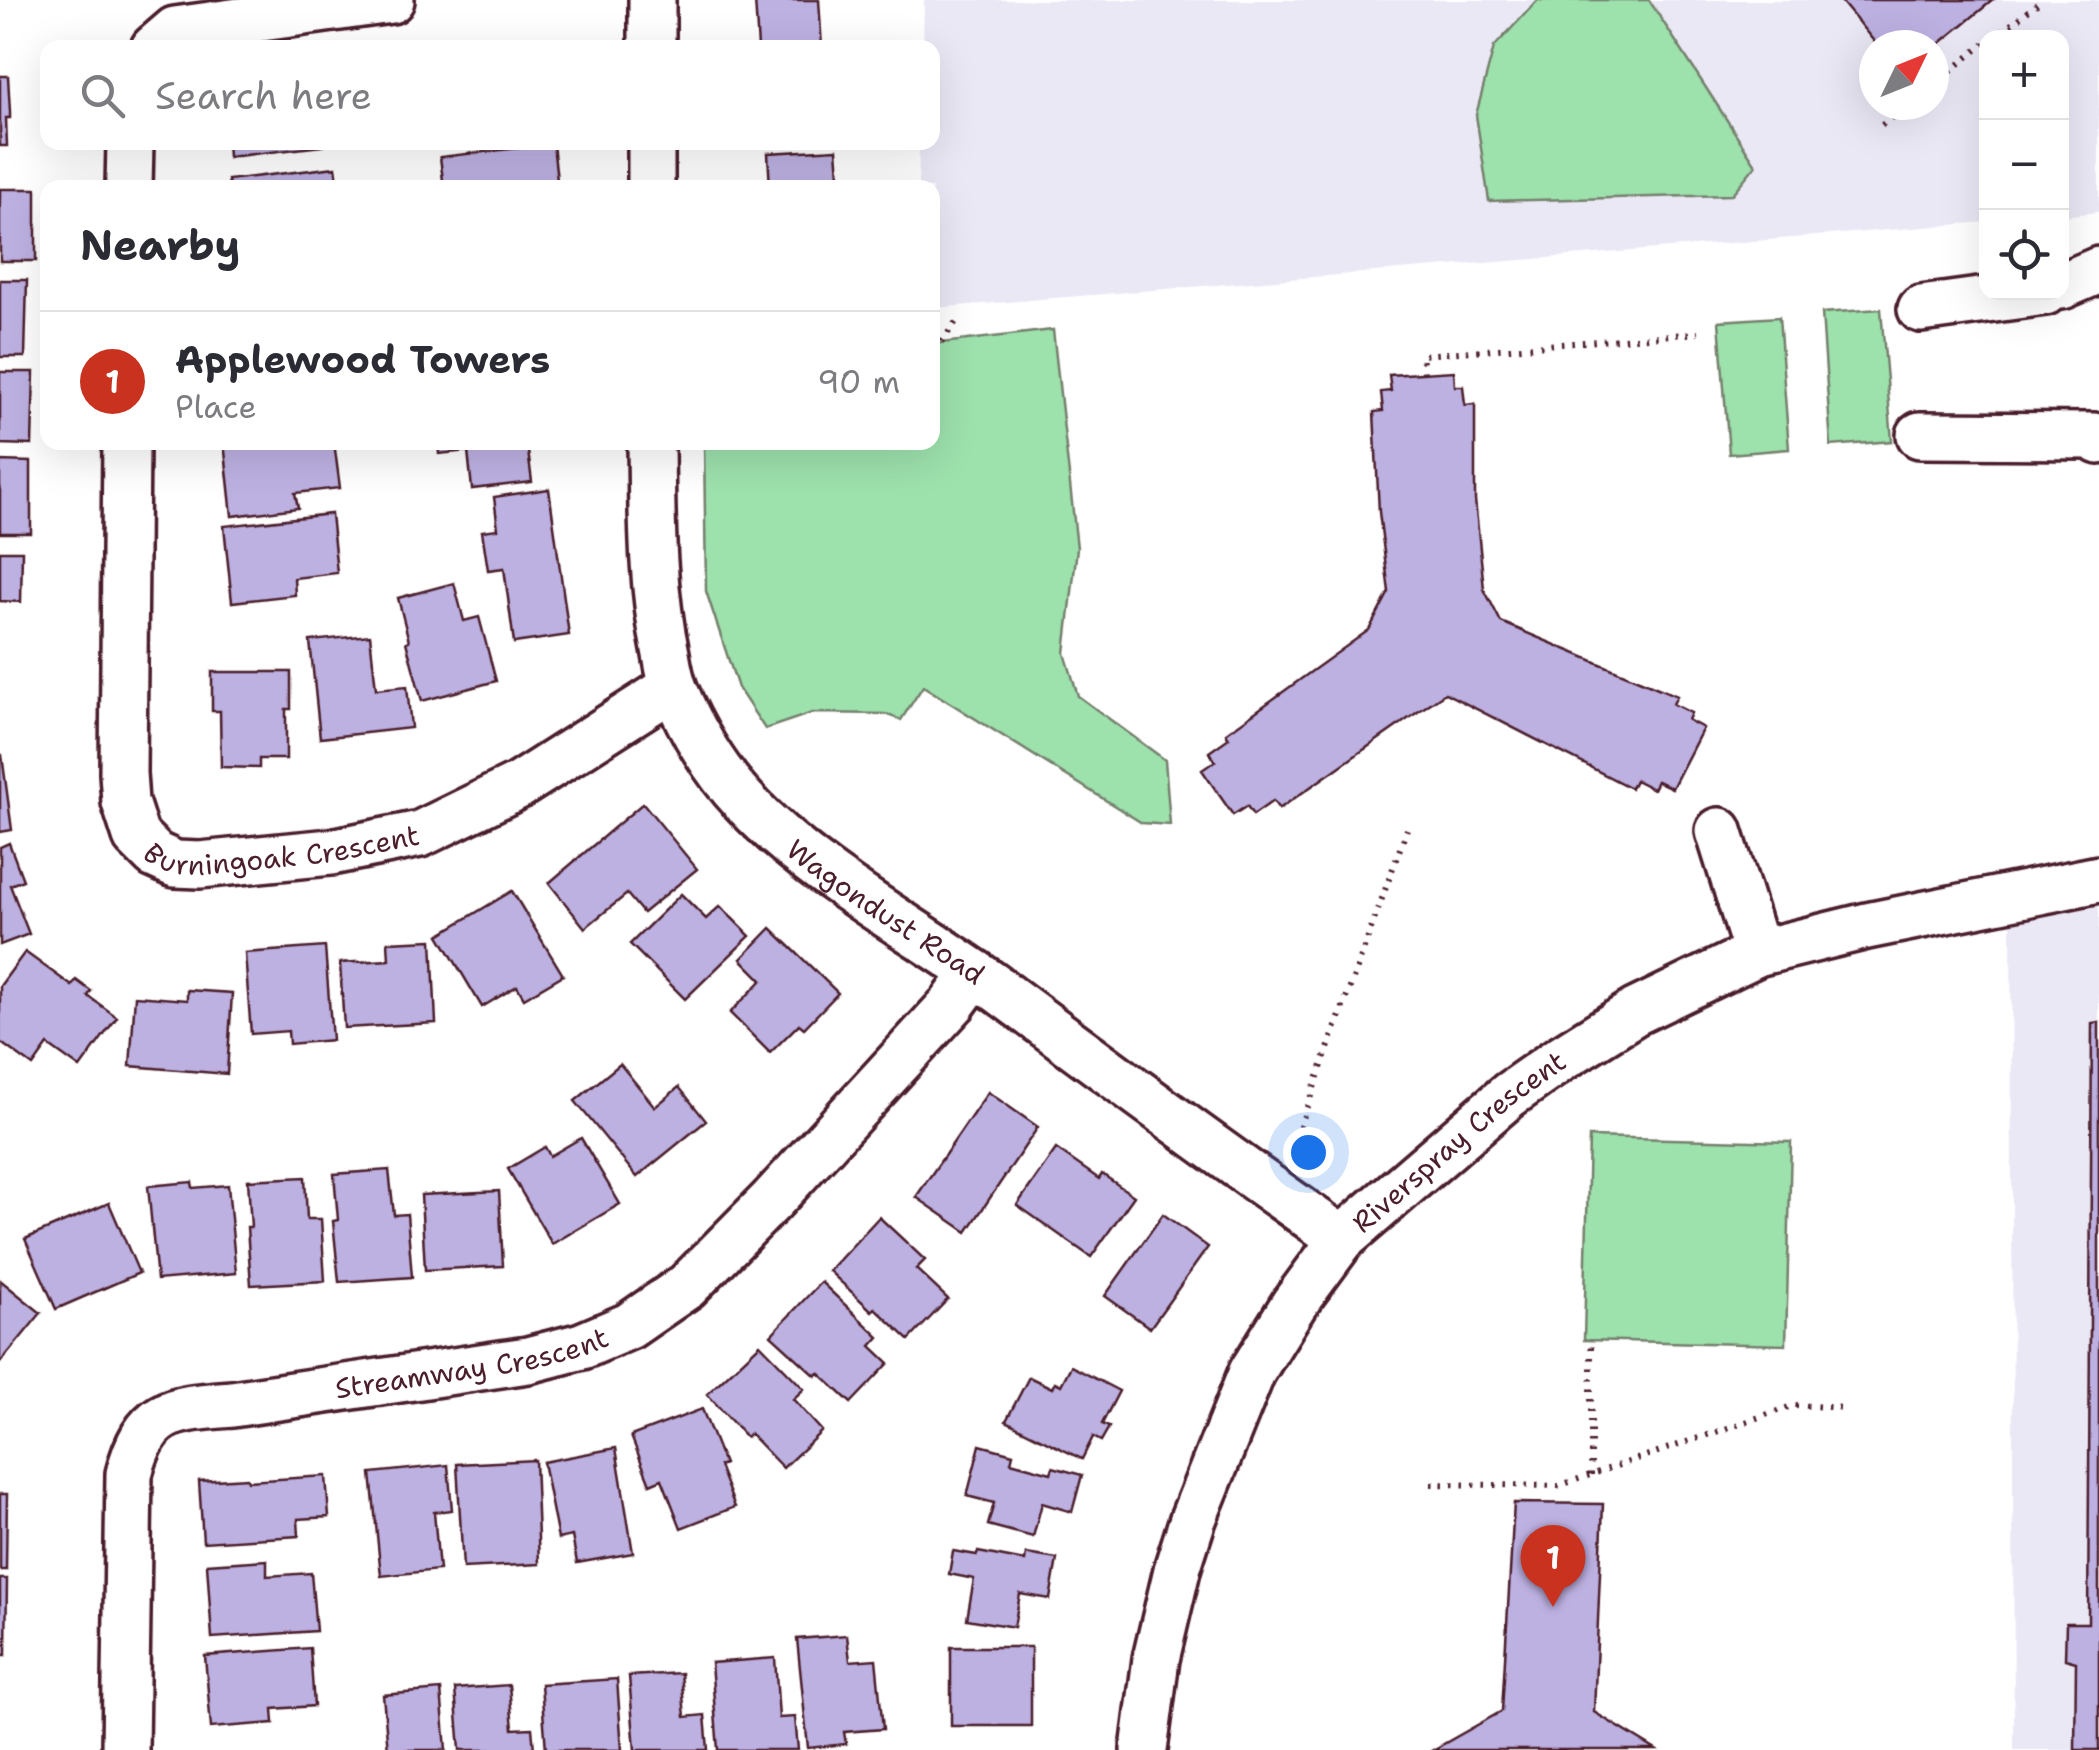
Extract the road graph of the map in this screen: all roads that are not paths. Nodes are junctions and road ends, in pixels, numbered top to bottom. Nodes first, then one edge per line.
1 (391, 0) edge
2 (652, 0) edge
3 (163, 40) edge
4 (652, 40) edge
5 (130, 150) edge
6 (651, 150) edge
7 (129, 180) edge
8 (650, 180) edge
9 (2099, 270) edge
10 (2069, 283) edge
11 (1987, 300) edge
12 (1922, 309) dead end
13 (1920, 435) dead end
14 (2099, 441) edge
15 (126, 450) edge
16 (651, 450) edge
17 (673, 687) junction
18 (1719, 831) dead end
19 (2099, 879) edge
20 (1757, 953) junction
21 (975, 973) junction
22 (1342, 1240) junction
23 (124, 1750) edge
24 (1144, 1750) edge

1 - 3 street
2 - 4 street
5 - 7 street
6 - 8 street
9 - 10 street
11 - 12 street
13 - 14 street
15 - 17 street, Burningoak Crescent
16 - 17 street, Wagondust Road
17 - 21 street, Wagondust Road
18 - 20 street
19 - 20 street, Riverspray Crescent
20 - 22 street, Riverspray Crescent
21 - 22 street, Wagondust Road
21 - 23 street, Streamway Crescent
22 - 24 street, Riverspray Crescent

